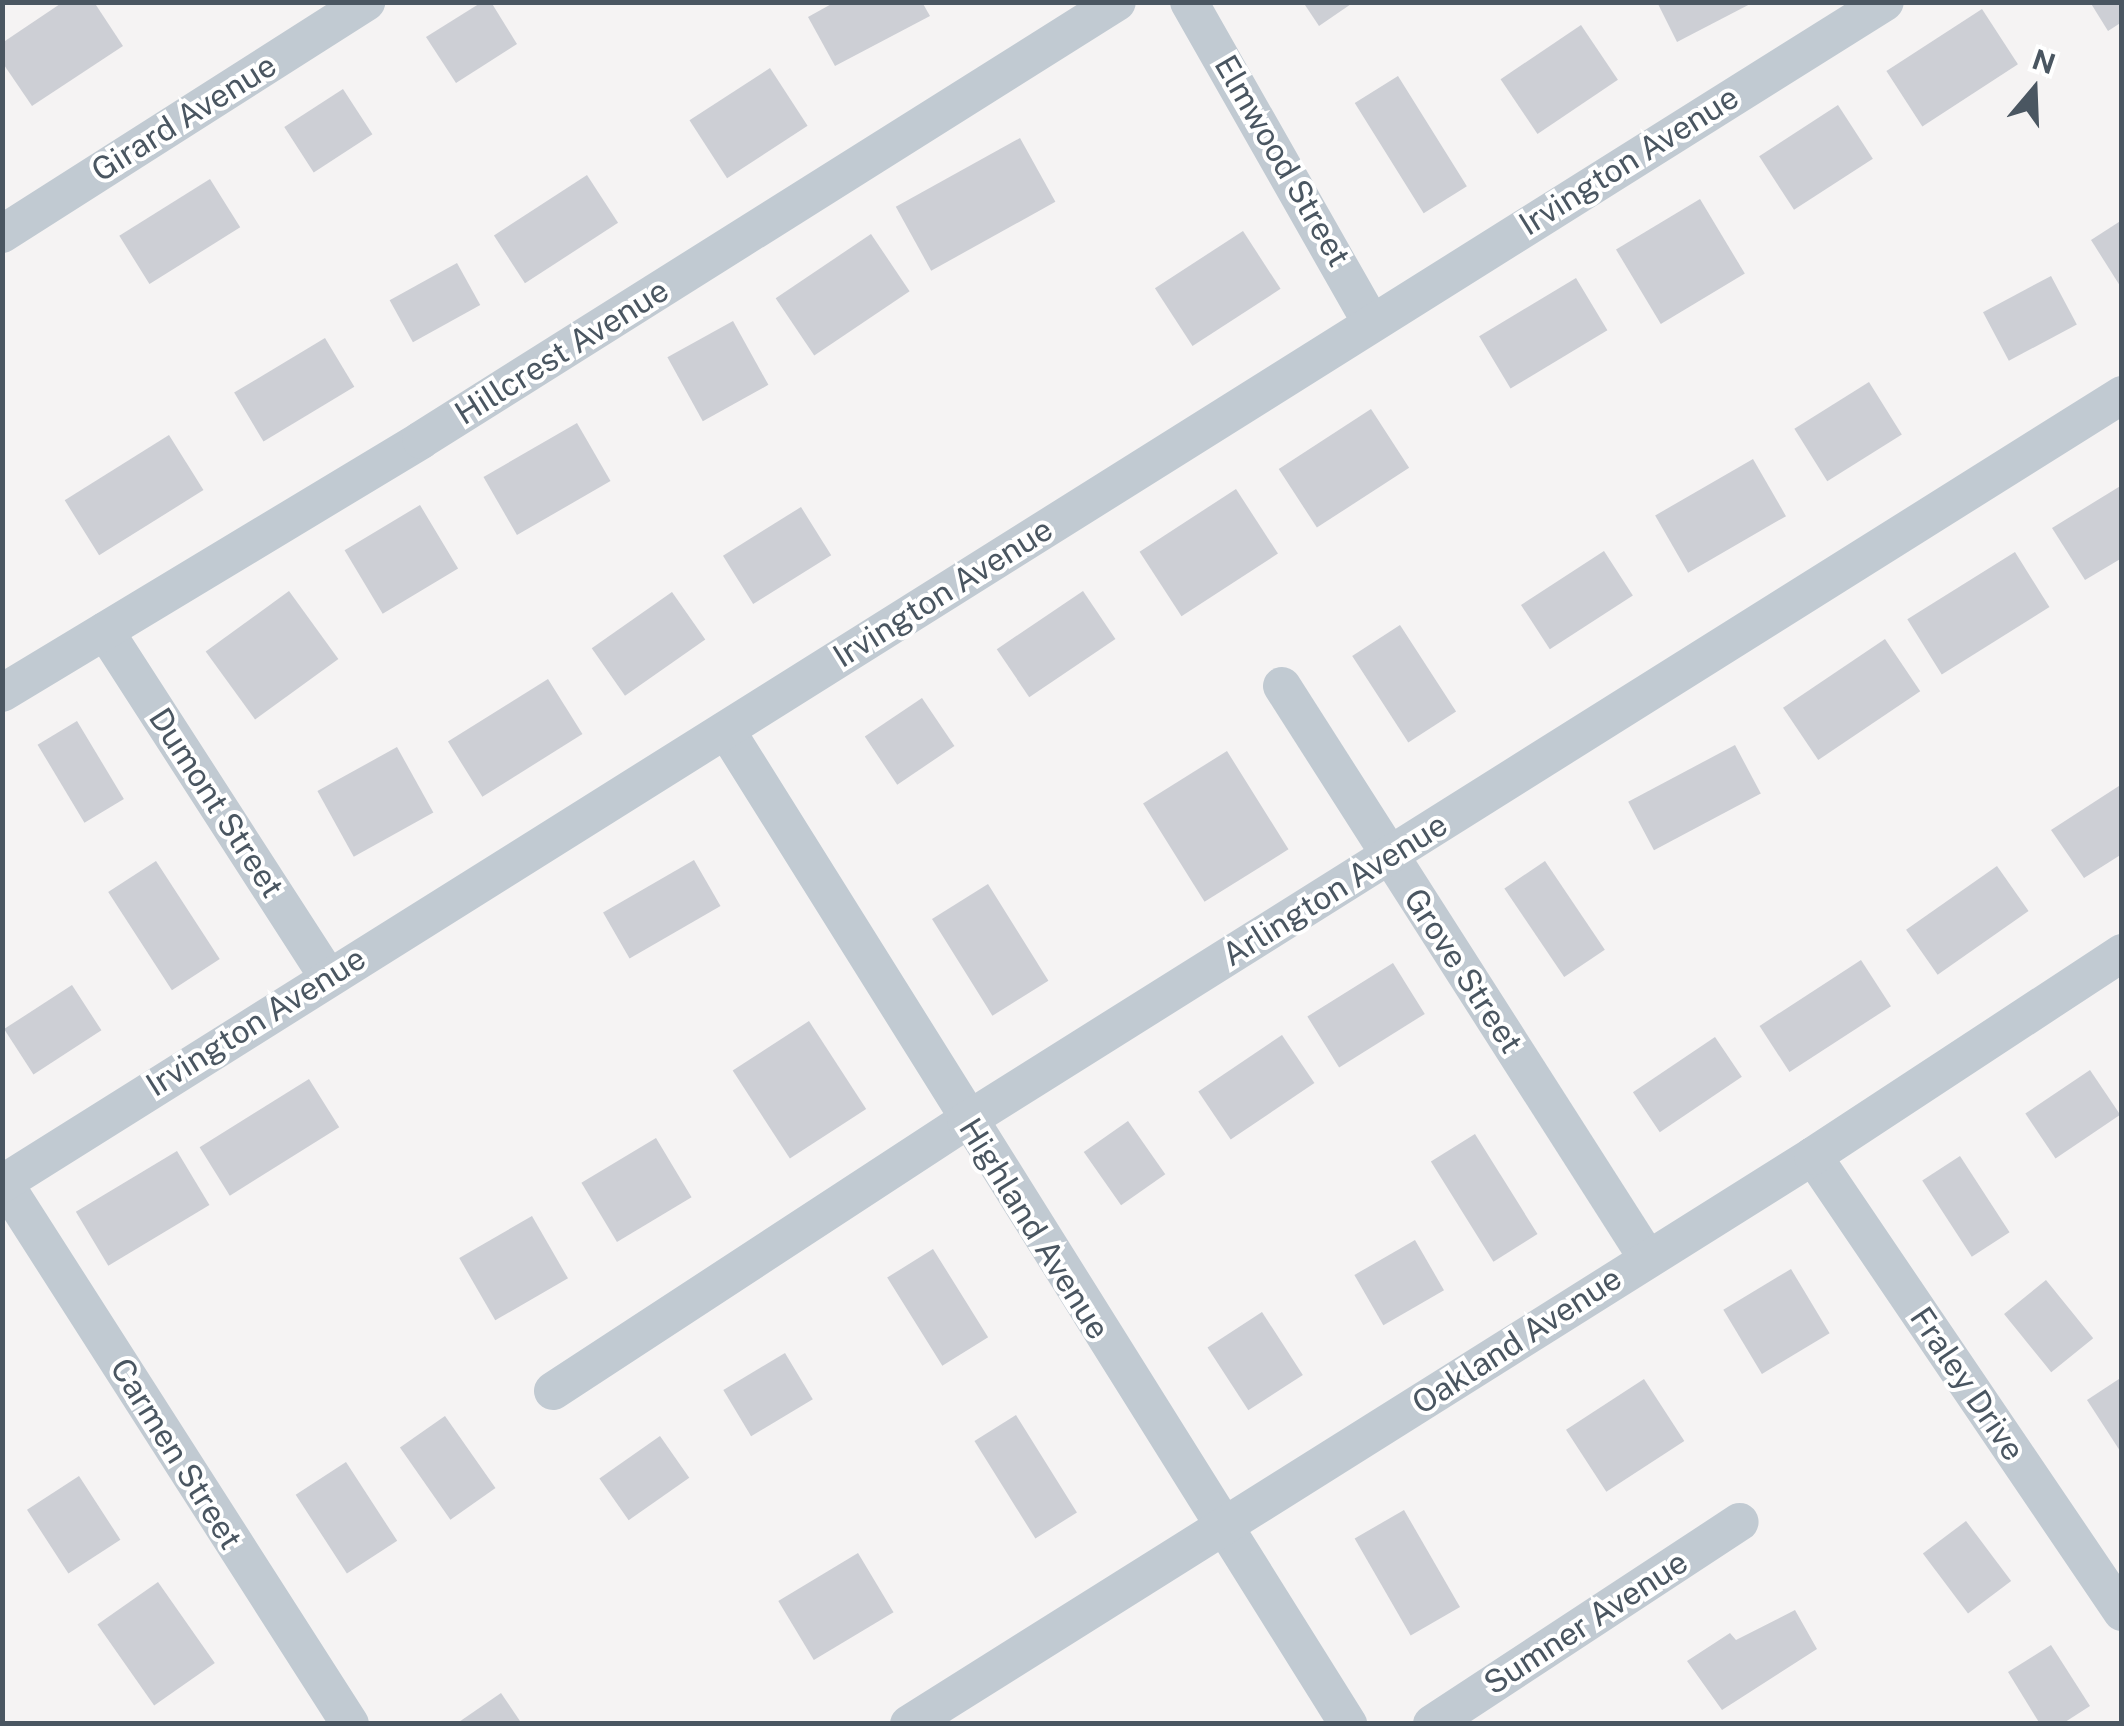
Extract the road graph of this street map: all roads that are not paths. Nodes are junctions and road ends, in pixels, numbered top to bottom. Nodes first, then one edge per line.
1 (366, 2) edge
2 (1116, 2) edge
3 (1189, 2) edge
4 (1885, 2) edge
5 (2, 234) edge
6 (1370, 322) junction
7 (2122, 394) edge
8 (105, 631) junction
9 (1282, 686) dead end
10 (2, 693) edge
11 (726, 730) junction
12 (1390, 856) junction
13 (2122, 953) edge
14 (327, 976) junction
15 (966, 1120) junction
16 (1814, 1156) junction
17 (3, 1183) edge
18 (1646, 1256) junction
19 (553, 1391) dead end
20 (1740, 1522) dead end
21 (1223, 1530) junction
22 (2122, 1612) edge
23 (350, 1724) edge
24 (909, 1724) edge
25 (1348, 1724) edge
26 (1432, 1724) edge

1 - 5 street, Girard Avenue
2 - 8 street, Hillcrest Avenue
3 - 6 street, Elmwood Street
4 - 6 street, Irvington Avenue
6 - 11 street, Irvington Avenue
7 - 12 street, Arlington Avenue
8 - 10 street, Hillcrest Avenue
8 - 14 street, Dumont Street
9 - 12 street, Grove Street
11 - 14 street, Irvington Avenue
11 - 15 street, Highland Avenue
12 - 15 street, Arlington Avenue
12 - 18 street, Grove Street
13 - 16 street, Oakland Avenue
14 - 17 street, Irvington Avenue
15 - 19 street, Arlington Avenue
15 - 21 street, Highland Avenue
16 - 18 street, Oakland Avenue
16 - 22 street, Fraley Drive
17 - 23 street, Carmen Street
18 - 21 street, Oakland Avenue
20 - 26 street, Sumner Avenue
21 - 24 street, Oakland Avenue
21 - 25 street, Highland Avenue

